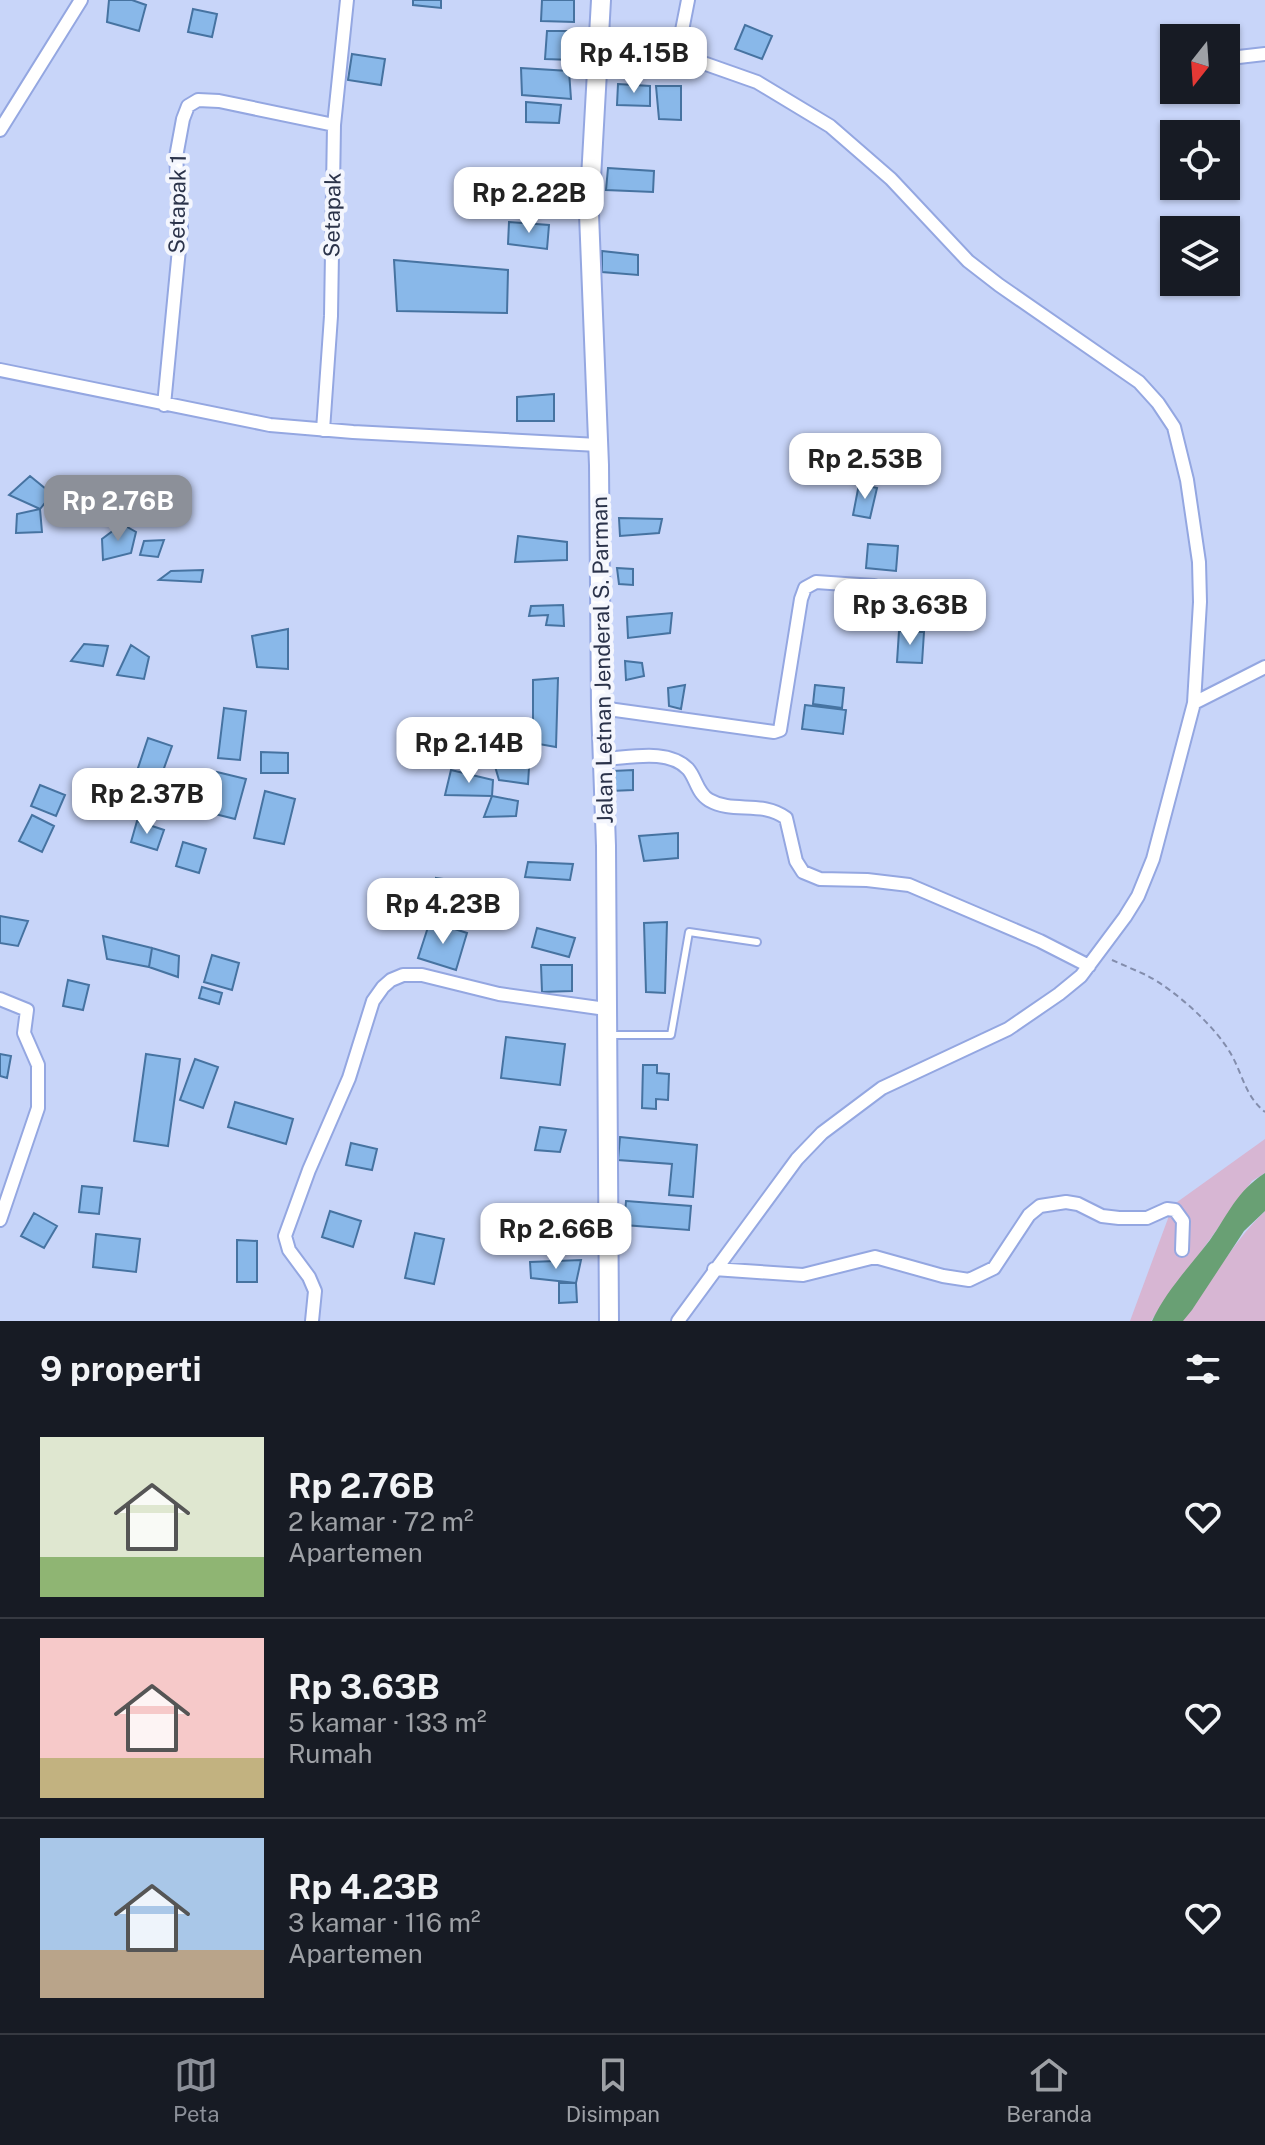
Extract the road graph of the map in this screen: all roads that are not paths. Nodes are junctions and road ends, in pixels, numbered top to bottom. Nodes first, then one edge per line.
1 (81, 0) edge
2 (347, 0) edge
3 (601, 0) edge
4 (688, 0) edge
5 (1265, 54) edge
6 (1240, 57) edge
7 (676, 61) junction
8 (598, 69) junction
9 (334, 125) junction
10 (0, 130) edge
11 (0, 370) edge
12 (164, 405) junction
13 (323, 430) junction
14 (598, 445) junction
15 (874, 586) dead end
16 (1265, 667) edge
17 (1194, 703) junction
18 (601, 708) junction
19 (604, 759) junction
20 (757, 942) dead end
21 (1089, 966) junction
22 (0, 999) edge
23 (606, 1009) junction
24 (605, 1035) junction
25 (0, 1220) edge
26 (1182, 1250) dead end
27 (714, 1269) junction
28 (312, 1321) edge
29 (609, 1321) edge
30 (678, 1321) edge

1 - 10 street
2 - 9 street, Setapak
3 - 8 street, Jalan Letnan Jenderal S. Parman
4 - 7 street
5 - 6 street
7 - 8 street
7 - 17 street
8 - 14 street, Jalan Letnan Jenderal S. Parman
9 - 12 street, Setapak 1
9 - 13 street, Setapak
11 - 12 street
12 - 13 street
13 - 14 street
14 - 18 street, Jalan Letnan Jenderal S. Parman
15 - 18 street
16 - 17 street
17 - 21 street
18 - 19 street, Jalan Letnan Jenderal S. Parman
19 - 21 street
19 - 23 street, Jalan Letnan Jenderal S. Parman
20 - 24 lane
21 - 27 street
22 - 25 street
23 - 24 street, Jalan Letnan Jenderal S. Parman
23 - 28 street
24 - 29 street, Jalan Letnan Jenderal S. Parman
26 - 27 street
27 - 30 street

